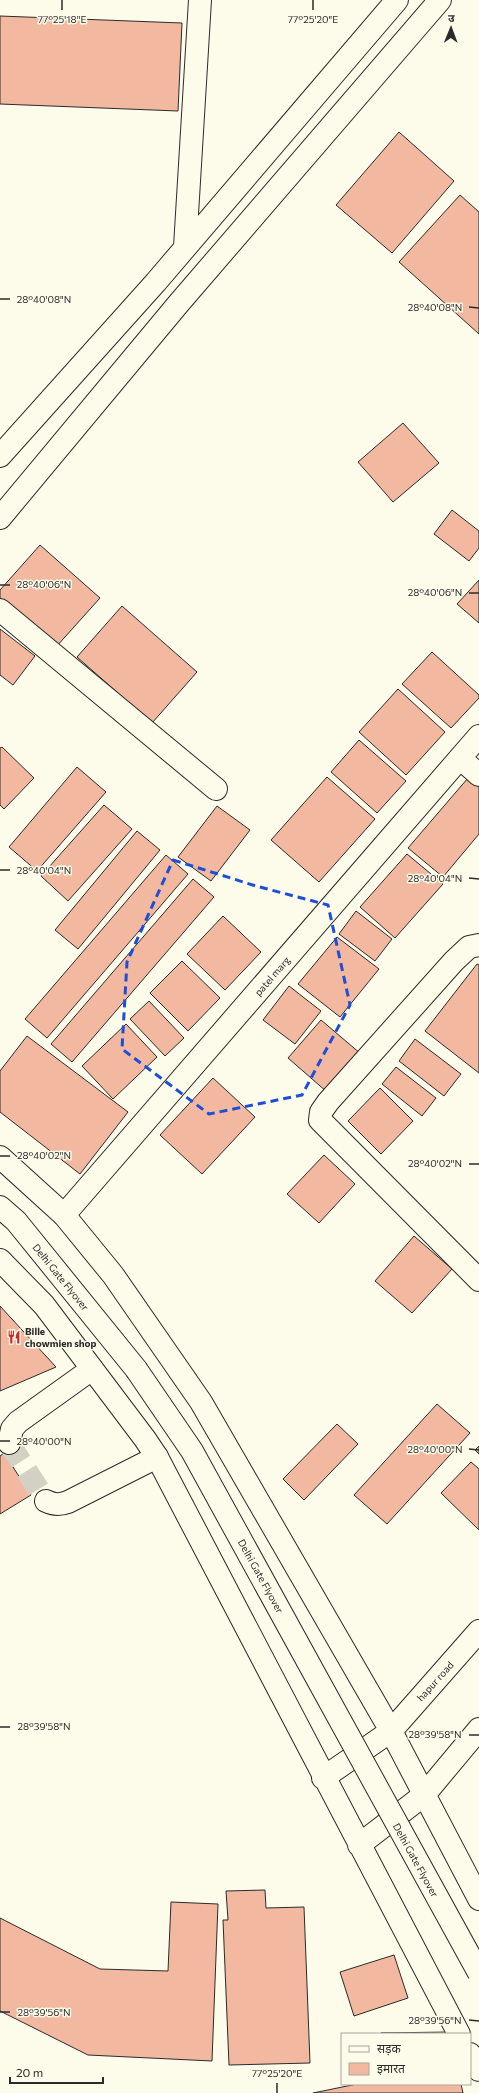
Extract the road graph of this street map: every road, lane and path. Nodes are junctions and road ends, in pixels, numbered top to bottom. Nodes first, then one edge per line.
1 (200, 0) edge
2 (397, 0) edge
3 (440, 0) edge
4 (185, 247) junction
5 (156, 282) junction
6 (179, 303) junction
7 (0, 456) edge
8 (0, 518) edge
9 (0, 610) edge
10 (479, 736) edge
11 (460, 758) junction
12 (479, 775) edge
13 (216, 789) dead end
14 (479, 945) edge
15 (0, 1157) edge
16 (0, 1207) edge
17 (64, 1215) junction
18 (0, 1260) edge
19 (479, 1280) edge
20 (92, 1369) junction
21 (10, 1443) dead end
22 (156, 1457) junction
23 (46, 1502) dead end
24 (479, 1631) edge
25 (479, 1729) edge
26 (391, 1730) junction
27 (323, 1778) junction
28 (424, 1795) junction
29 (359, 1845) junction
30 (479, 1899) edge
31 (479, 1973) edge
32 (458, 2033) edge
33 (471, 2056) edge
34 (479, 2070) edge

1 - 4 main road
2 - 4 main road
3 - 6 main road
4 - 5 main road
5 - 6 main road
5 - 7 main road
6 - 8 main road
9 - 13 main road
10 - 11 main road, patel marg
11 - 12 main road
11 - 17 main road, patel marg
14 - 19 main road
15 - 17 main road
16 - 31 main road, Delhi Gate Flyover, bridge
17 - 26 main road
18 - 20 main road
20 - 21 main road
20 - 22 main road
22 - 23 main road
22 - 27 main road
24 - 26 main road, hapur road
25 - 28 main road
26 - 27 main road, hapur road
26 - 28 main road
27 - 29 main road
28 - 29 main road
28 - 30 main road
29 - 32 main road
33 - 34 main road

